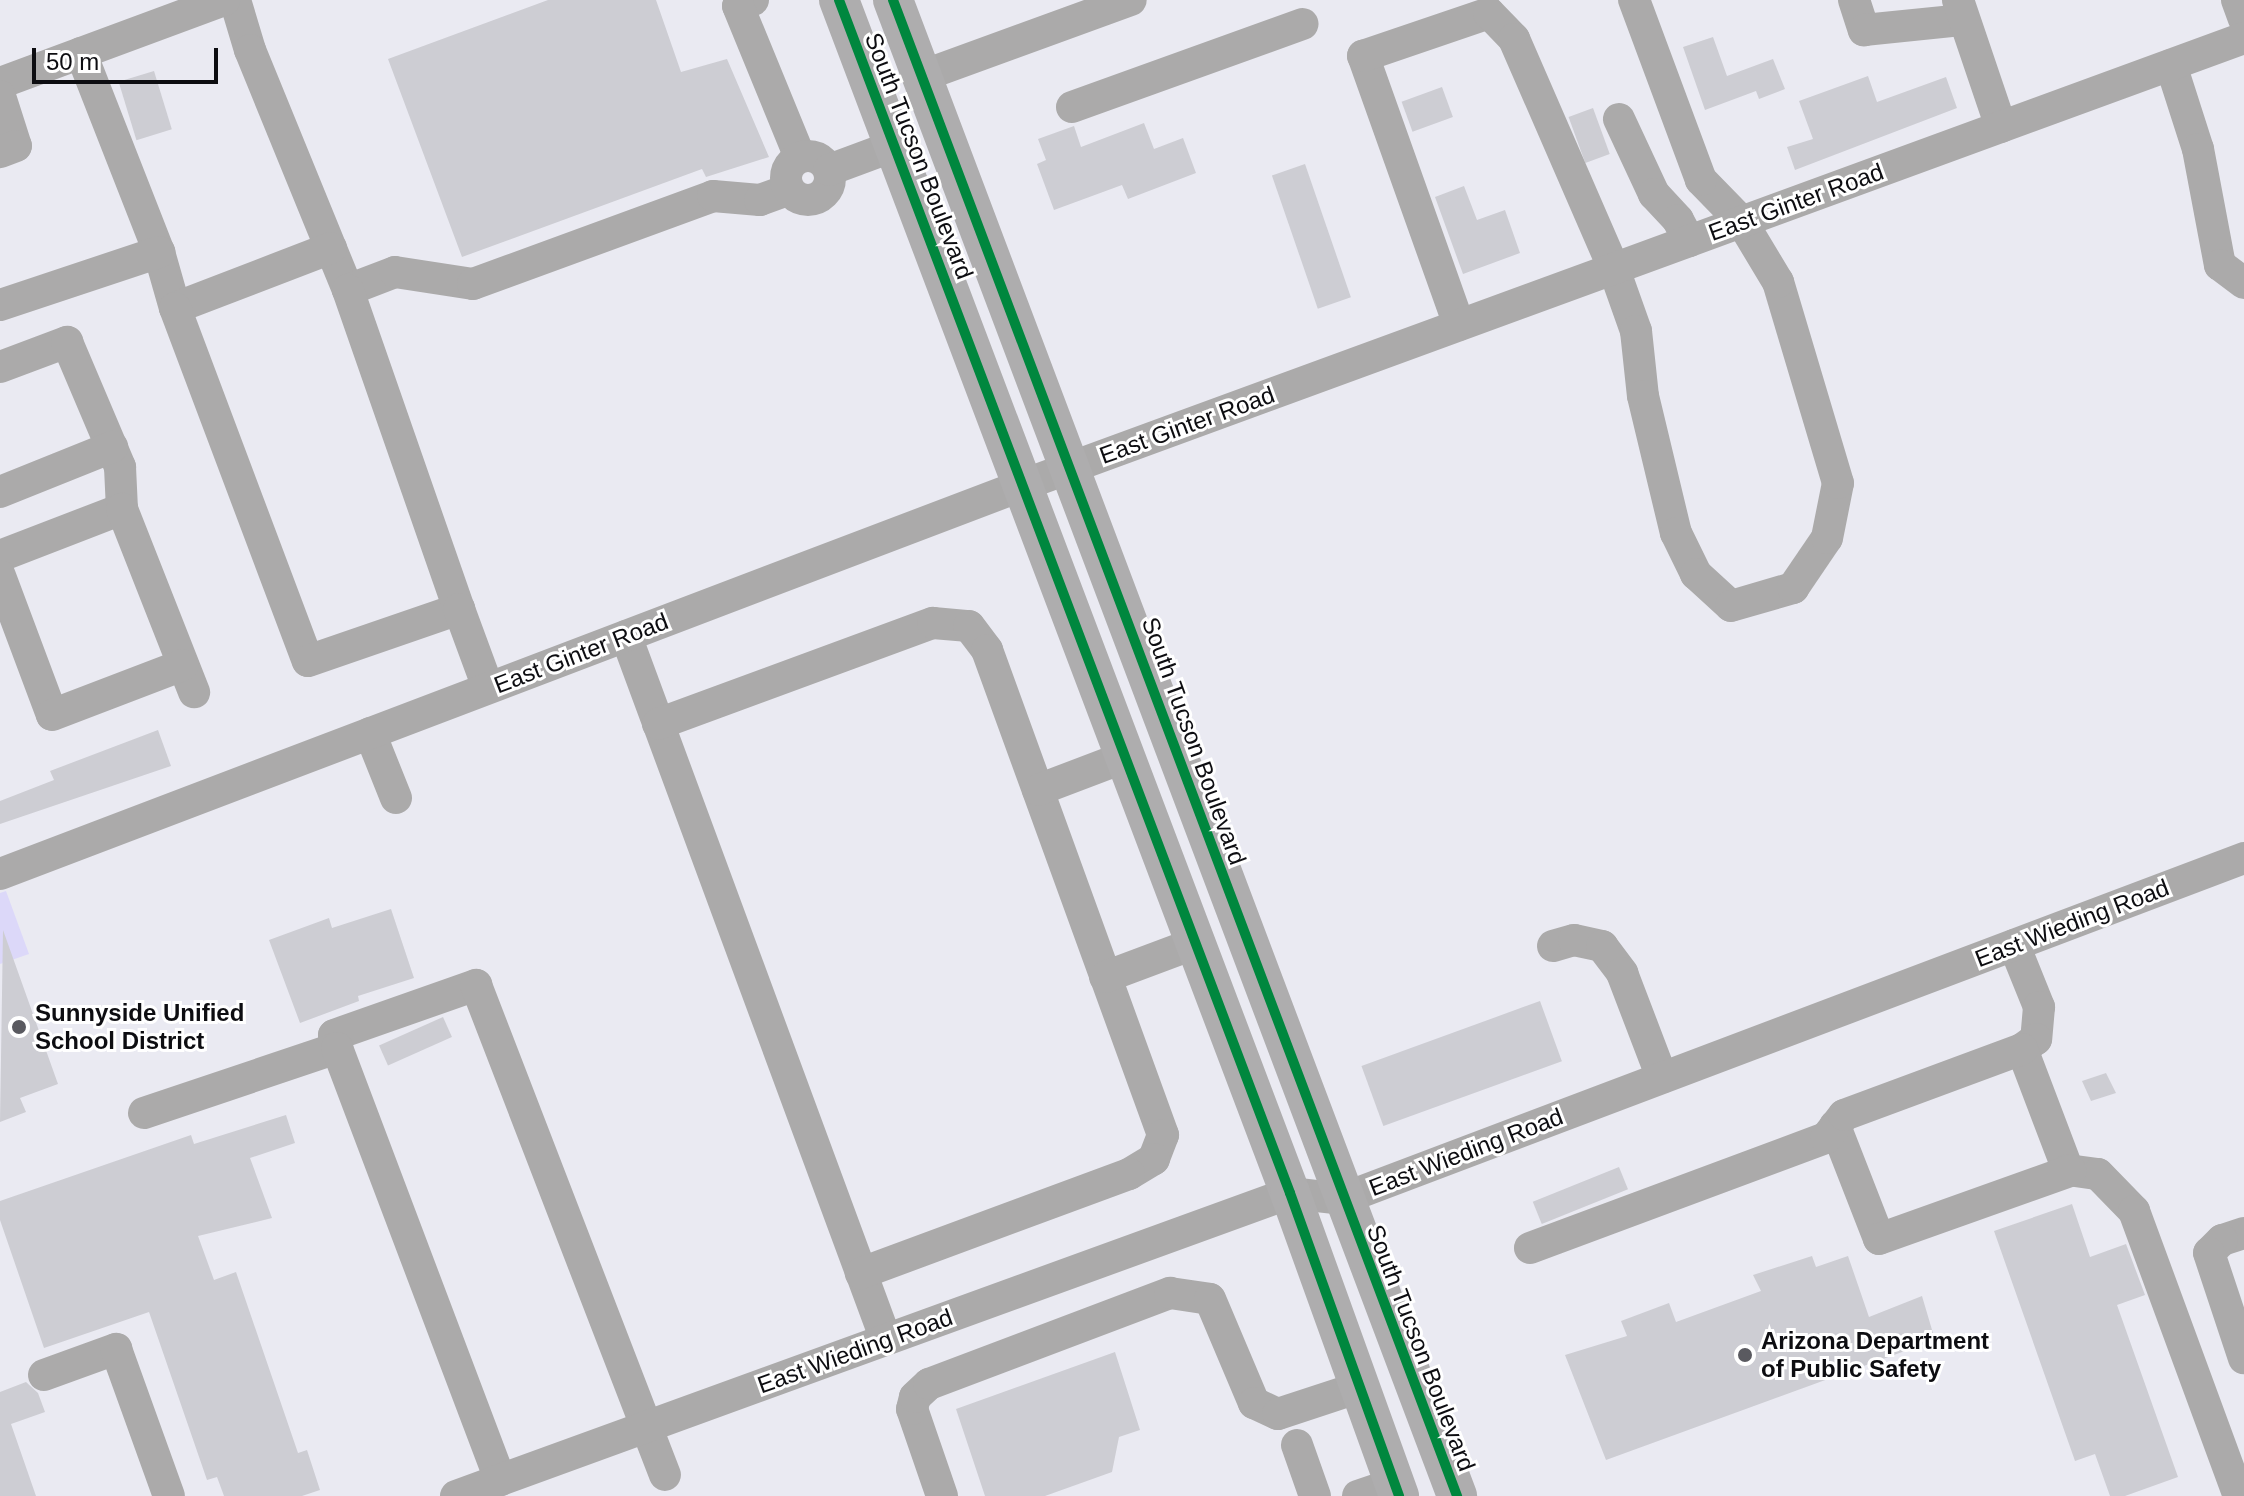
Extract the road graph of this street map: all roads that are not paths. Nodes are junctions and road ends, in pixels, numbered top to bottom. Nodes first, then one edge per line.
1 (224, 0) edge
2 (235, 0) edge
3 (753, 0) edge
4 (839, 0) edge
5 (893, 0) edge
6 (1131, 0) edge
7 (1634, 0) edge
8 (1854, 0) edge
9 (2237, 0) edge
10 (1960, 10) edge
11 (2244, 19) edge
12 (1303, 24) dead end
13 (2244, 38) edge
14 (81, 53) junction
15 (2171, 65) junction
16 (922, 76) junction
17 (0, 83) edge
18 (0, 96) edge
19 (1072, 107) dead end
20 (1619, 119) dead end
21 (2001, 127) junction
22 (894, 146) junction
23 (8, 149) edge
24 (800, 157) junction
25 (829, 170) junction
26 (788, 190) junction
27 (1742, 222) junction
28 (1689, 241) junction
29 (331, 248) junction
30 (159, 252) junction
31 (1614, 269) junction
32 (2244, 283) edge
33 (348, 290) junction
34 (0, 305) edge
35 (175, 308) junction
36 (1459, 325) junction
37 (0, 367) edge
38 (112, 447) junction
39 (1071, 467) junction
40 (1023, 485) junction
41 (0, 492) edge
42 (122, 509) junction
43 (0, 556) edge
44 (0, 576) edge
45 (459, 609) junction
46 (626, 636) junction
47 (488, 688) junction
48 (658, 724) junction
49 (370, 733) junction
50 (1125, 757) junction
51 (1038, 790) junction
52 (396, 798) dead end
53 (2244, 858) edge
54 (0, 874) edge
55 (1196, 943) junction
56 (2014, 945) junction
57 (1553, 946) dead end
58 (1105, 977) junction
59 (337, 1048) junction
60 (2022, 1049) junction
61 (1662, 1078) junction
62 (144, 1113) dead end
63 (1835, 1126) junction
64 (2070, 1171) junction
65 (1290, 1193) junction
66 (1342, 1199) junction
67 (2244, 1233) edge
68 (1530, 1248) dead end
69 (861, 1273) junction
70 (886, 1340) junction
71 (2244, 1358) edge
72 (44, 1375) dead end
73 (1360, 1387) junction
74 (645, 1427) junction
75 (1297, 1445) dead end
76 (665, 1475) dead end
77 (500, 1480) junction
78 (1397, 1490) edge
79 (169, 1496) edge
80 (456, 1496) edge
81 (942, 1496) edge
82 (1315, 1496) edge
83 (1358, 1496) edge
84 (1457, 1496) edge
85 (2239, 1496) edge

1 - 14 street
2 - 29 street
3 - 24 street
4 - 22 main road, South Tucson Boulevard
5 - 16 main road, South Tucson Boulevard
6 - 16 street
7 - 27 street
8 - 10 street
9 - 11 street
10 - 21 street
12 - 19 street
13 - 15 street, East Ginter Road
14 - 17 street
14 - 30 street
15 - 21 street, East Ginter Road
15 - 32 street
16 - 39 main road, South Tucson Boulevard
18 - 23 street
20 - 28 street
21 - 27 street, East Ginter Road
22 - 25 street
22 - 40 main road, South Tucson Boulevard
24 - 25 street
24 - 26 street
25 - 26 street
26 - 33 street
27 - 28 street, East Ginter Road
27 - 31 street
28 - 31 street, East Ginter Road
29 - 33 street
29 - 35 street
30 - 34 street
30 - 35 street
31 - 36 street, East Ginter Road
31 - 36 street
33 - 45 street
35 - 45 street
36 - 39 street, East Ginter Road
37 - 38 street
38 - 41 street
38 - 42 street
39 - 40 street, East Ginter Road
39 - 66 main road, South Tucson Boulevard
40 - 46 street, East Ginter Road
40 - 50 main road, South Tucson Boulevard
42 - 43 street
42 - 44 street
45 - 47 street
46 - 47 street, East Ginter Road
46 - 48 street
47 - 49 street, East Ginter Road
48 - 51 street
48 - 69 street
49 - 52 street
49 - 54 street, East Ginter Road
50 - 51 street
50 - 55 main road, South Tucson Boulevard
51 - 58 street
53 - 56 street, East Wieding Road
55 - 58 street
55 - 65 main road, South Tucson Boulevard
56 - 60 street
56 - 61 street, East Wieding Road
57 - 61 street
58 - 69 street
59 - 62 street
59 - 74 street
59 - 77 street
60 - 63 street
60 - 64 street
61 - 66 street, East Wieding Road
63 - 64 street
63 - 68 street
64 - 85 street
65 - 66 street, East Wieding Road
65 - 70 street, East Wieding Road
65 - 73 main road, South Tucson Boulevard
66 - 84 main road, South Tucson Boulevard
67 - 71 street
69 - 70 street
70 - 74 street, East Wieding Road
72 - 79 street
73 - 78 main road, South Tucson Boulevard
73 - 81 street
74 - 76 street
74 - 77 street, East Wieding Road
75 - 82 street
77 - 80 street, East Wieding Road
78 - 83 street

